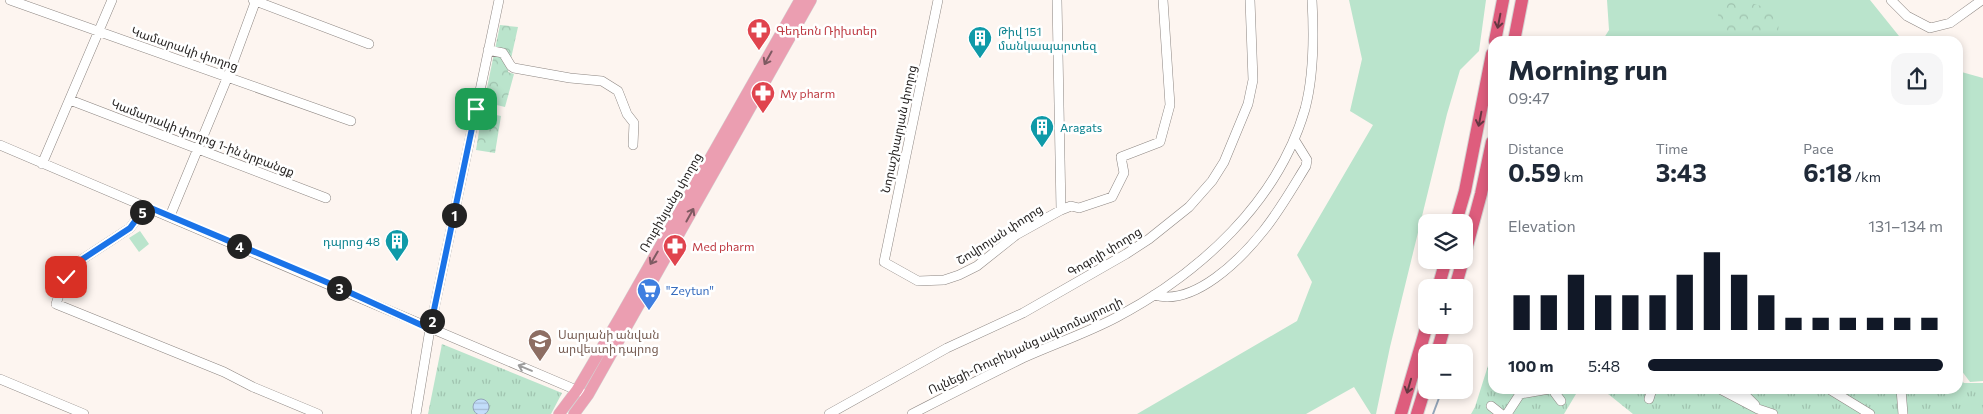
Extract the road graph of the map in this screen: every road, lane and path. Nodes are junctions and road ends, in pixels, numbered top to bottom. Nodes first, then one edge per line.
1 (10, 0) edge
2 (112, 0) edge
3 (254, 0) edge
4 (499, 0) edge
5 (800, 0) edge
6 (811, 0) edge
7 (938, 0) edge
8 (1057, 0) edge
9 (1163, 0) edge
10 (1250, 0) edge
11 (1312, 0) edge
12 (1503, 0) edge
13 (1522, 0) edge
14 (1891, 0) edge
15 (1982, 0) edge
16 (98, 32) junction
17 (1496, 36) edge
18 (1515, 36) edge
19 (369, 44) dead end
20 (488, 50) junction
21 (1488, 75) edge
22 (228, 76) junction
23 (70, 100) junction
24 (351, 121) dead end
25 (1294, 139) junction
26 (0, 145) edge
27 (633, 145) dead end
28 (199, 148) junction
29 (1488, 161) edge
30 (42, 164) junction
31 (326, 198) dead end
32 (146, 206) junction
33 (1061, 210) junction
34 (1459, 214) edge
35 (170, 216) junction
36 (1473, 222) edge
37 (884, 262) joint
38 (1154, 295) junction
39 (430, 329) junction
40 (1424, 334) edge
41 (0, 379) edge
42 (577, 390) junction
43 (1520, 394) edge
44 (1555, 394) edge
45 (1650, 394) edge
46 (1730, 394) edge
47 (1744, 394) edge
48 (1837, 394) edge
49 (1901, 394) edge
50 (588, 395) junction
51 (1649, 398) dead end
52 (1422, 399) edge
53 (1561, 401) dead end
54 (1491, 406) dead end
55 (1758, 409) junction
56 (84, 414) edge
57 (318, 414) edge
58 (416, 414) edge
59 (559, 414) edge
60 (574, 414) edge
61 (829, 414) edge
62 (912, 414) edge
63 (1401, 414) edge
64 (1417, 414) edge
65 (1501, 414) edge
66 (1507, 414) edge
67 (1773, 414) edge
68 (1870, 414) edge
69 (1903, 414) edge

1 - 16 street, Կամարակի փողոց
2 - 16 street
3 - 19 street
3 - 22 street
4 - 20 street
5 -> 42 main road, Ռուբինյանց փողոց
50 -> 6 main road, Ռուբինյանց փողոց
7 - 37 street, Նորաշխարյան փողոց
8 - 33 street
9 - 33 street, Շովրոյան փողոց
10 - 61 street, Գոգոլի փողոց
11 - 25 street, Ուլնեցի-Ռուբինյանց ավտոմայրուղի
12 -> 17 highway
13 - 18 highway
14 - 15 street
16 - 22 street, Կամարակի փողոց
16 - 23 street
20 - 27 street
20 - 39 street
21 -> 34 highway
22 - 24 street, Կամարակի փողոց
22 - 28 street
23 - 28 street, Կամարակի փողոց 1-ին նրբանցք
23 - 30 street
25 - 38 street, Ուլնեցի-Ռուբինյանց ավտոմայրուղի
25 - 38 street
26 - 30 street
28 - 31 street, Կամարակի փողոց 1-ին նրբանցք
28 - 35 street
29 - 36 highway
30 - 32 street
32 - 35 street
32 - 57 street
33 - 37 street, Շովրոյան փողոց
35 - 39 street
38 - 62 street, Ուլնեցի-Ռուբինյանց ավտոմայրուղի
42 -> 39 street
39 - 58 street
40 -> 63 highway
41 - 56 street
42 - 50 street
42 - 59 main road, Ռուբինյանց փողոց
43 - 66 street
44 - 53 street
45 - 51 street
46 - 55 street
47 - 55 street
48 - 68 street
49 - 69 street
50 - 60 main road, Ռուբինյանց փողոց
52 - 64 highway
54 - 65 street
55 - 67 street

